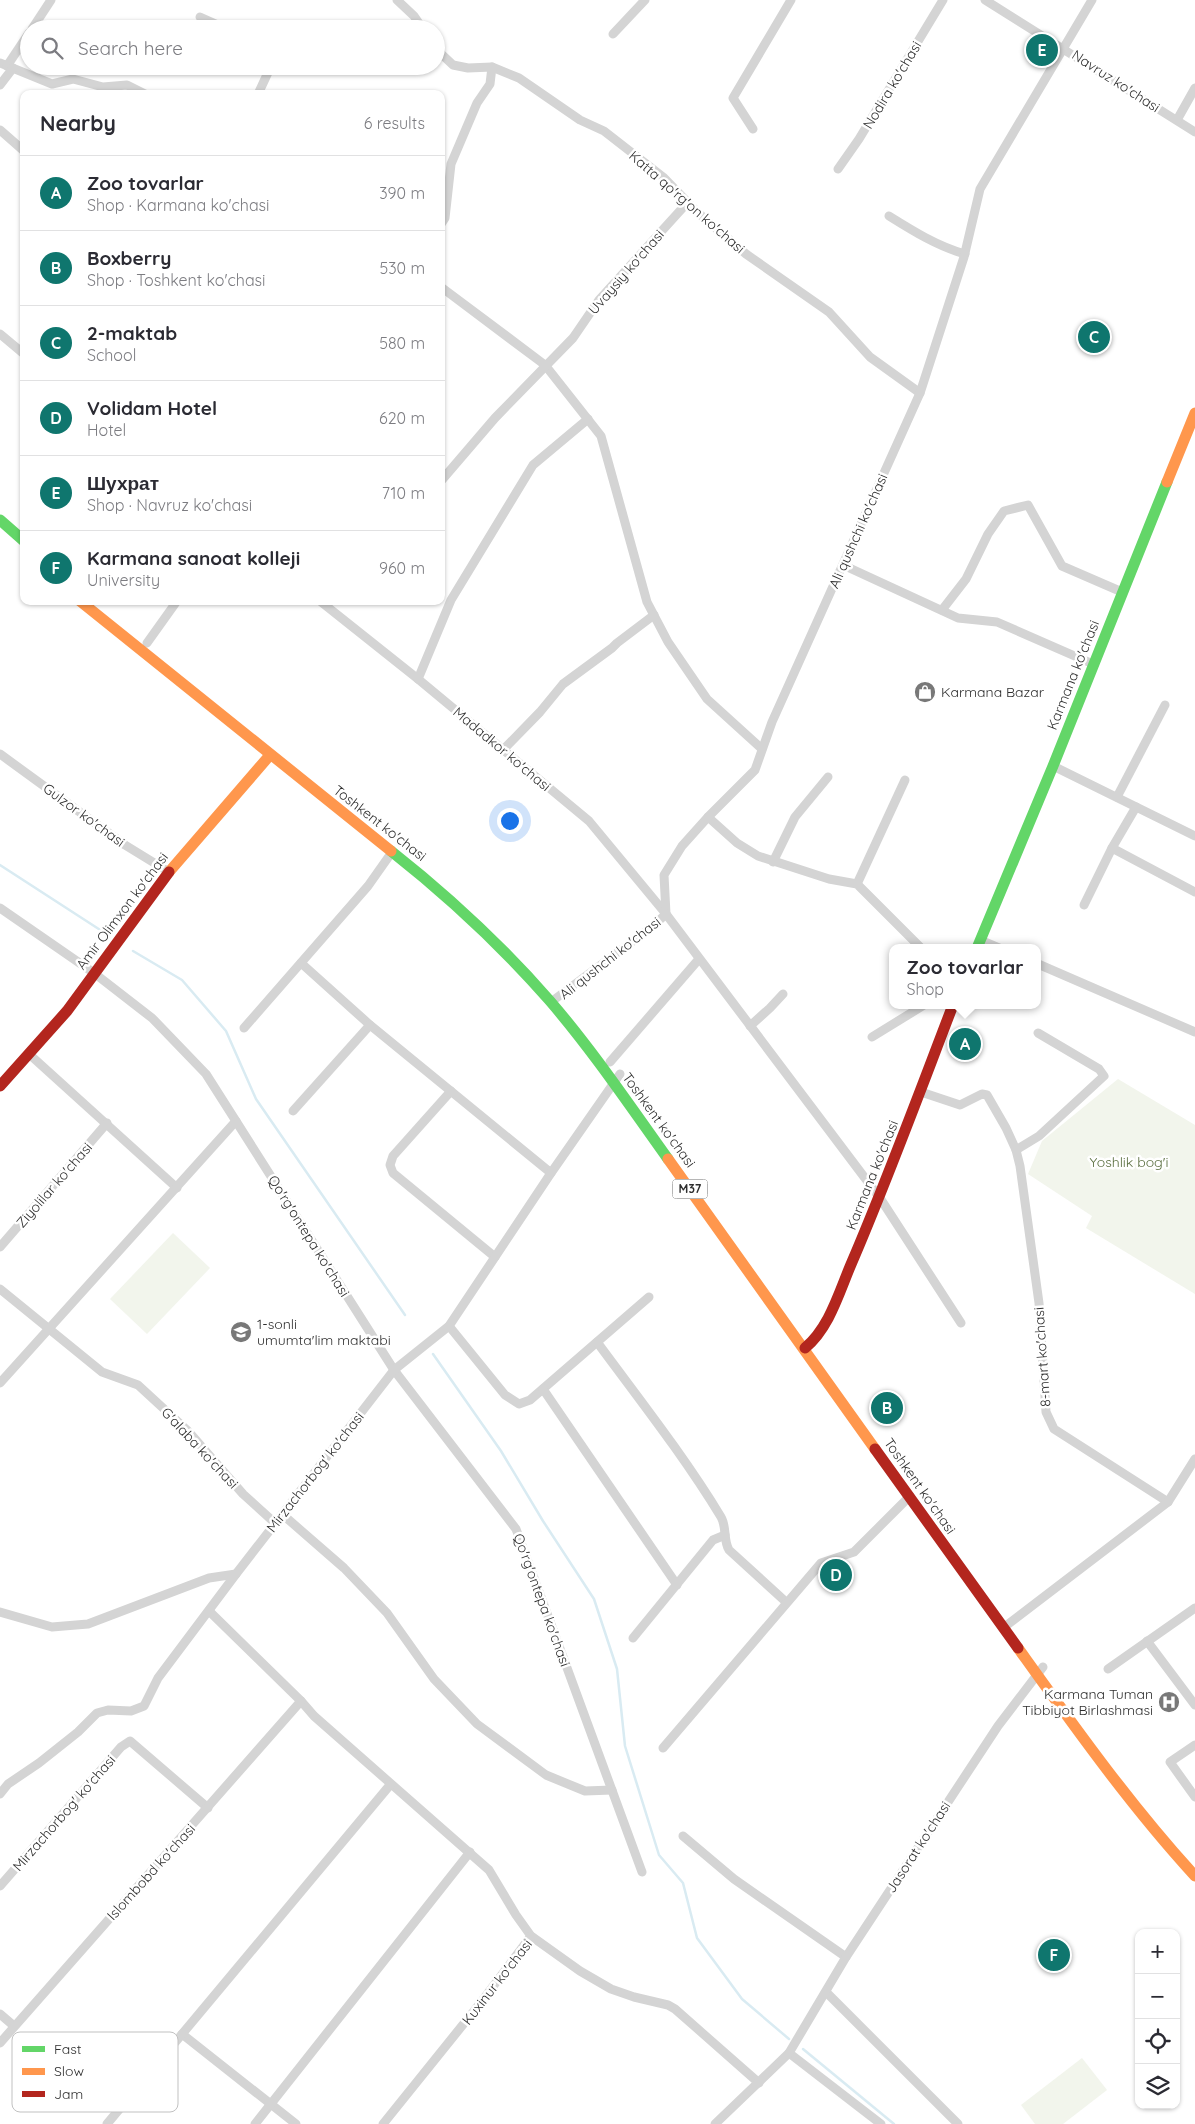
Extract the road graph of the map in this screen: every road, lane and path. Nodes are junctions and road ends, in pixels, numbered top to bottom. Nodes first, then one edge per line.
1 (51, 0) edge
2 (397, 0) edge
3 (645, 0) edge
4 (791, 0) edge
5 (943, 0) edge
6 (1092, 0) edge
7 (990, 1) edge
8 (200, 17) dead end
9 (38, 20) edge
10 (207, 20) edge
11 (416, 20) edge
12 (613, 34) dead end
13 (20, 47) edge
14 (1063, 48) junction
15 (445, 57) edge
16 (6, 66) edge
17 (492, 67) junction
18 (20, 71) edge
19 (29, 75) edge
20 (267, 75) edge
21 (0, 85) edge
22 (1195, 88) edge
23 (137, 90) edge
24 (260, 90) edge
25 (1177, 120) junction
26 (753, 129) dead end
27 (0, 130) edge
28 (1195, 132) edge
29 (20, 148) edge
30 (838, 169) dead end
31 (688, 202) junction
32 (889, 216) dead end
33 (445, 218) edge
34 (965, 254) junction
35 (445, 290) edge
36 (0, 334) edge
37 (20, 351) edge
38 (545, 365) junction
39 (920, 393) junction
40 (1195, 413) edge
41 (588, 420) junction
42 (445, 476) edge
43 (0, 520) edge
44 (0, 534) edge
45 (20, 538) edge
46 (20, 551) edge
47 (843, 564) junction
48 (1122, 592) junction
49 (85, 605) edge
50 (101, 605) edge
51 (174, 605) edge
52 (325, 605) edge
53 (942, 610) junction
54 (654, 615) junction
55 (147, 643) junction
56 (1094, 664) junction
57 (418, 680) junction
58 (1165, 705) dead end
59 (762, 749) junction
60 (503, 750) junction
61 (273, 751) junction
62 (0, 754) edge
63 (1053, 766) junction
64 (828, 777) dead end
65 (905, 780) dead end
66 (1117, 797) junction
67 (1136, 807) junction
68 (708, 817) junction
69 (1195, 836) edge
70 (1112, 848) junction
71 (392, 852) junction
72 (773, 862) junction
73 (169, 872) junction
74 (857, 884) junction
75 (1195, 892) edge
76 (1084, 904) dead end
77 (0, 908) edge
78 (666, 914) junction
79 (917, 944) edge
80 (978, 944) edge
81 (699, 959) junction
82 (301, 964) junction
83 (1041, 965) edge
84 (94, 973) junction
85 (782, 994) dead end
86 (555, 1000) junction
87 (917, 1009) edge
88 (952, 1009) edge
89 (370, 1026) junction
90 (750, 1026) junction
91 (244, 1028) dead end
92 (1195, 1032) edge
93 (1038, 1033) dead end
94 (872, 1036) dead end
95 (29, 1054) junction
96 (610, 1062) junction
97 (617, 1078) junction
98 (0, 1086) edge
99 (450, 1091) junction
100 (921, 1092) junction
101 (292, 1111) dead end
102 (236, 1121) junction
103 (107, 1123) junction
104 (1016, 1150) junction
105 (550, 1173) junction
106 (177, 1188) junction
107 (880, 1198) junction
108 (0, 1247) edge
109 (495, 1256) junction
110 (0, 1289) edge
111 (649, 1297) dead end
112 (961, 1322) dead end
113 (449, 1326) junction
114 (48, 1328) junction
115 (597, 1342) junction
116 (809, 1346) junction
117 (394, 1370) junction
118 (0, 1383) edge
119 (543, 1389) junction
120 (1195, 1459) edge
121 (910, 1496) junction
122 (1168, 1502) junction
123 (282, 1514) junction
124 (275, 1523) junction
125 (725, 1535) junction
126 (236, 1574) junction
127 (677, 1585) junction
128 (786, 1602) junction
129 (1195, 1608) edge
130 (209, 1611) junction
131 (0, 1612) edge
132 (1007, 1625) junction
133 (633, 1638) dead end
134 (1146, 1641) junction
135 (1108, 1669) dead end
136 (1040, 1670) junction
137 (301, 1701) junction
138 (1195, 1705) edge
139 (1195, 1745) edge
140 (663, 1748) dead end
141 (0, 1777) edge
142 (8, 1784) junction
143 (390, 1785) junction
144 (612, 1790) junction
145 (0, 1794) edge
146 (1195, 1797) edge
147 (208, 1808) junction
148 (682, 1836) dead end
149 (470, 1852) junction
150 (1195, 1860) edge
151 (642, 1872) dead end
152 (1195, 1876) edge
153 (0, 1886) edge
154 (531, 1936) junction
155 (846, 1957) junction
156 (826, 1992) junction
157 (0, 2014) edge
158 (14, 2026) junction
159 (182, 2034) junction
160 (178, 2039) edge
161 (0, 2043) edge
162 (790, 2053) junction
163 (759, 2083) junction
164 (270, 2104) junction
165 (117, 2112) edge
166 (107, 2124) edge
167 (255, 2124) edge
168 (296, 2124) edge
169 (383, 2124) edge
170 (715, 2124) edge
171 (881, 2124) edge
172 (958, 2124) edge

1 - 9 street
2 - 11 street
3 - 12 street
4 - 26 street
5 - 30 street, Nodira ko'chasi
6 - 14 street, Ali qushchi ko'chasi
7 - 14 street, Navruz ko'chasi
8 - 10 street
13 - 16 street
14 - 25 street, Navruz ko'chasi
14 - 34 street, Ali qushchi ko'chasi
15 - 17 street, Katta qo'rg'on ko'chasi
16 - 18 street
16 - 21 street
17 - 31 street, Katta qo'rg'on ko'chasi
17 - 33 street
19 - 23 street
20 - 24 street
22 - 25 street
25 - 28 street, Navruz ko'chasi
27 - 29 street
31 - 38 street, Uvaysiy ko'chasi
31 - 39 street, Katta qo'rg'on ko'chasi
32 - 34 street
34 - 39 street, Ali qushchi ko'chasi
35 - 38 street
36 - 37 street
38 - 41 street
38 - 42 street, Uvaysiy ko'chasi
39 - 47 street, Ali qushchi ko'chasi
40 - 48 main road, Karmana ko'chasi
41 - 54 street
41 - 57 street
43 - 45 main road
44 - 46 main road
47 - 53 street
47 - 59 street, Ali qushchi ko'chasi
48 - 53 street
48 - 56 main road, Karmana ko'chasi
49 - 61 main road, Toshkent ko'chasi / M37
50 - 55 main road, Toshkent ko'chasi / M37
51 - 55 street
52 - 57 street, Madadkor ko'chasi
53 - 56 street
54 - 59 street
54 - 60 street
55 - 61 main road, Toshkent ko'chasi / M37
56 - 63 main road, Karmana ko'chasi
57 - 60 street, Madadkor ko'chasi
58 - 66 street
59 - 68 street, Ali qushchi ko'chasi
60 - 78 street, Madadkor ko'chasi
61 - 71 main road, Toshkent ko'chasi / M37
61 - 73 main road, Amir Olimxon ko'chasi
61 - 86 main road, Toshkent ko'chasi / M37
62 - 73 street, Gulzor ko'chasi
63 - 66 street
63 - 80 main road, Karmana ko'chasi
64 - 72 street
65 - 74 street
66 - 67 street
67 - 69 street
67 - 70 street
68 - 72 street
68 - 78 street, Ali qushchi ko'chasi
70 - 75 street
70 - 76 street
71 - 82 street
71 - 86 main road, Toshkent ko'chasi / M37
72 - 74 street
73 - 84 main road, Amir Olimxon ko'chasi
74 - 79 street
77 - 84 street, Qo'rg'ontepa ko'chasi
78 - 81 street, Madadkor ko'chasi
78 - 86 street, Ali qushchi ko'chasi
81 - 90 street, Madadkor ko'chasi
81 - 96 street
82 - 89 street
82 - 91 street
83 - 92 street
84 - 95 main road, Amir Olimxon ko'chasi
84 - 102 street, Qo'rg'ontepa ko'chasi
85 - 90 street
86 - 96 main road, Toshkent ko'chasi / M37
86 - 97 main road, Toshkent ko'chasi / M37
87 - 94 street
88 - 100 main road, Karmana ko'chasi
89 - 99 street
89 - 101 street
90 - 107 street, Madadkor ko'chasi
93 - 104 street
95 - 98 main road, Amir Olimxon ko'chasi
95 - 103 street
96 - 97 main road, Toshkent ko'chasi / M37
97 - 105 street, Mirzachorbog' ko'chasi
97 - 116 main road, Toshkent ko'chasi / M37
99 - 105 street
99 - 109 street
100 - 104 street, 8-mart ko'chasi
100 - 107 main road, Karmana ko'chasi
102 - 106 street
102 - 117 street, Qo'rg'ontepa ko'chasi
103 - 106 street
103 - 108 street, Ziyolilar ko'chasi
104 - 122 street, 8-mart ko'chasi
105 - 109 street, Mirzachorbog' ko'chasi
106 - 114 street
107 - 112 street, Madadkor ko'chasi
107 - 116 main road, Karmana ko'chasi
109 - 113 street, Mirzachorbog' ko'chasi
110 - 114 street, G'alaba ko'chasi
111 - 115 street
113 - 117 street, Mirzachorbog' ko'chasi
113 - 119 street
114 - 118 street
114 - 124 street, G'alaba ko'chasi
115 - 119 street
115 - 125 street
116 - 121 main road, Toshkent ko'chasi / M37
116 - 132 main road, Toshkent ko'chasi / M37
117 - 123 street, Mirzachorbog' ko'chasi
117 - 144 street, Qo'rg'ontepa ko'chasi
119 - 127 street
120 - 122 street
121 - 128 street
121 - 132 main road, Toshkent ko'chasi / M37
122 - 132 street
123 - 124 street, Mirzachorbog' ko'chasi
123 - 144 street
124 - 126 street, Mirzachorbog' ko'chasi
125 - 127 street
125 - 128 street
126 - 130 street, Mirzachorbog' ko'chasi
126 - 131 street
127 - 133 street
128 - 140 street
129 - 134 street
130 - 137 street
130 - 142 street, Mirzachorbog' ko'chasi
132 - 136 main road, Toshkent ko'chasi / M37
134 - 135 street
134 - 138 street
136 - 150 main road, Toshkent ko'chasi / M37
136 - 152 main road, Toshkent ko'chasi / M37
136 - 155 street, Jasorat ko'chasi
137 - 143 street
137 - 147 street, Islombobd ko'chasi
139 - 146 street
141 - 142 street
142 - 145 street, Mirzachorbog' ko'chasi
143 - 149 street
143 - 159 street
144 - 151 street, Qo'rg'ontepa ko'chasi
147 - 153 street, Mirzachorbog' ko'chasi
147 - 158 street, Islombobd ko'chasi
148 - 155 street
149 - 154 street
149 - 164 street
154 - 163 street, Kuxinur ko'chasi
154 - 169 street, Kuxinur ko'chasi
155 - 156 street, Jasorat ko'chasi
156 - 162 street, Jasorat ko'chasi
156 - 172 street
157 - 158 street
158 - 161 street, Islombobd ko'chasi
159 - 160 street
159 - 164 street
162 - 163 street, Jasorat ko'chasi
162 - 171 street
163 - 170 street, Jasorat ko'chasi
164 - 167 street
164 - 168 street
165 - 166 street

